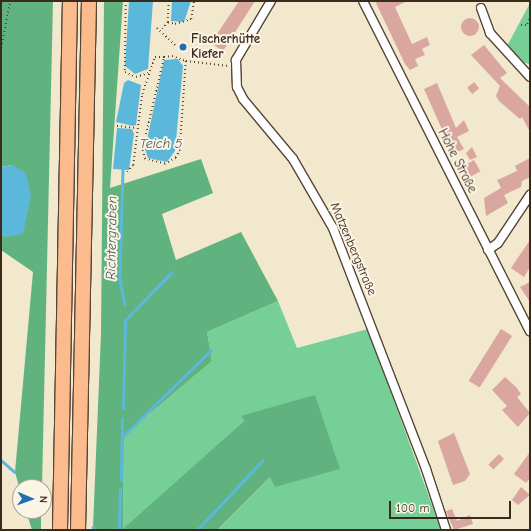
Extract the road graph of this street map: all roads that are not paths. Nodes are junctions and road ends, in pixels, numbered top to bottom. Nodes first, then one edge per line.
1 (70, 1) edge
2 (89, 1) edge
3 (271, 1) edge
4 (363, 1) edge
5 (481, 8) dead end
6 (530, 77) edge
7 (530, 196) edge
8 (488, 250) junction
9 (530, 332) edge
10 (60, 530) edge
11 (78, 530) edge
12 (446, 530) edge

1 - 10 highway
2 - 11 highway
3 - 12 street, Matzenbergstraße
4 - 8 street, Hohe Straße
5 - 6 street
7 - 8 street
8 - 9 street, Hohe Straße

